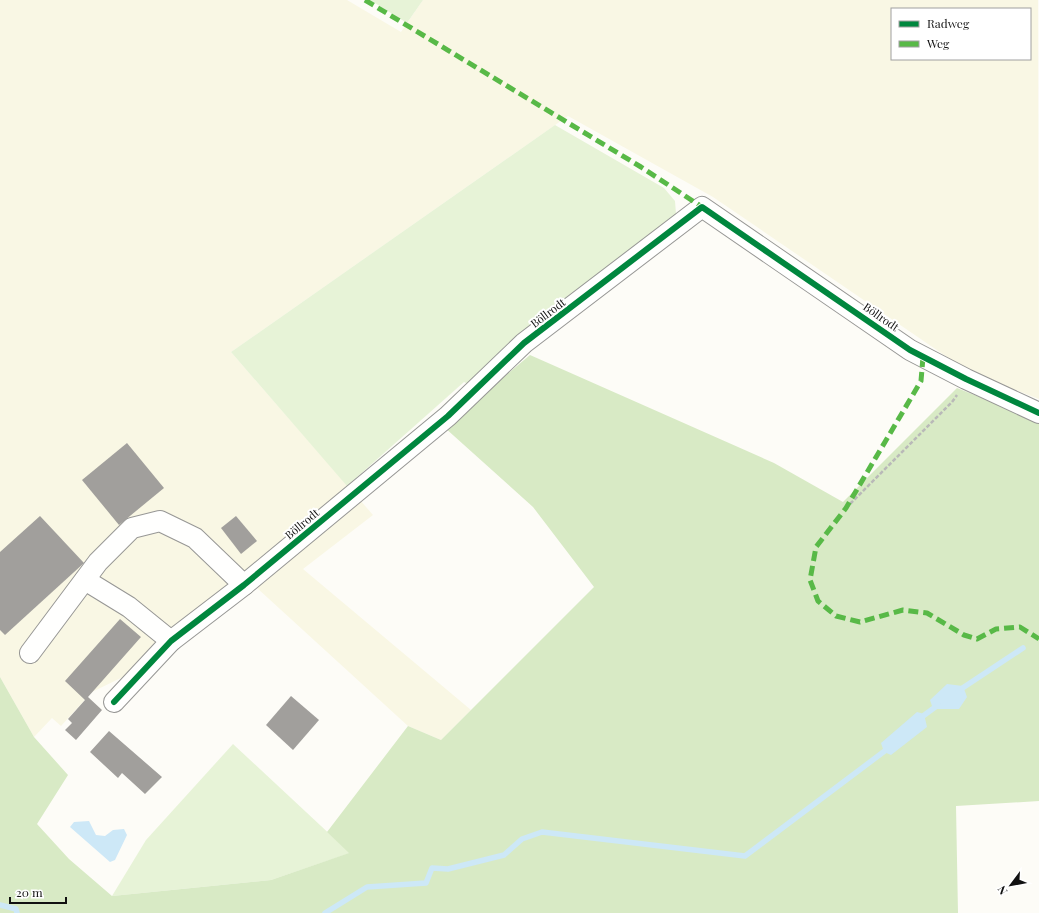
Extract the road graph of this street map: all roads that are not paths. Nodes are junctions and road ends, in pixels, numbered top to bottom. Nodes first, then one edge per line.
1 (1039, 413) edge
2 (85, 580) junction
3 (244, 585) junction
4 (172, 641) junction
5 (30, 653) dead end
6 (114, 702) dead end

1 - 3 street, Böllrodt
2 - 3 street
2 - 4 street
2 - 5 street
3 - 4 street, Böllrodt
4 - 6 street, Böllrodt

